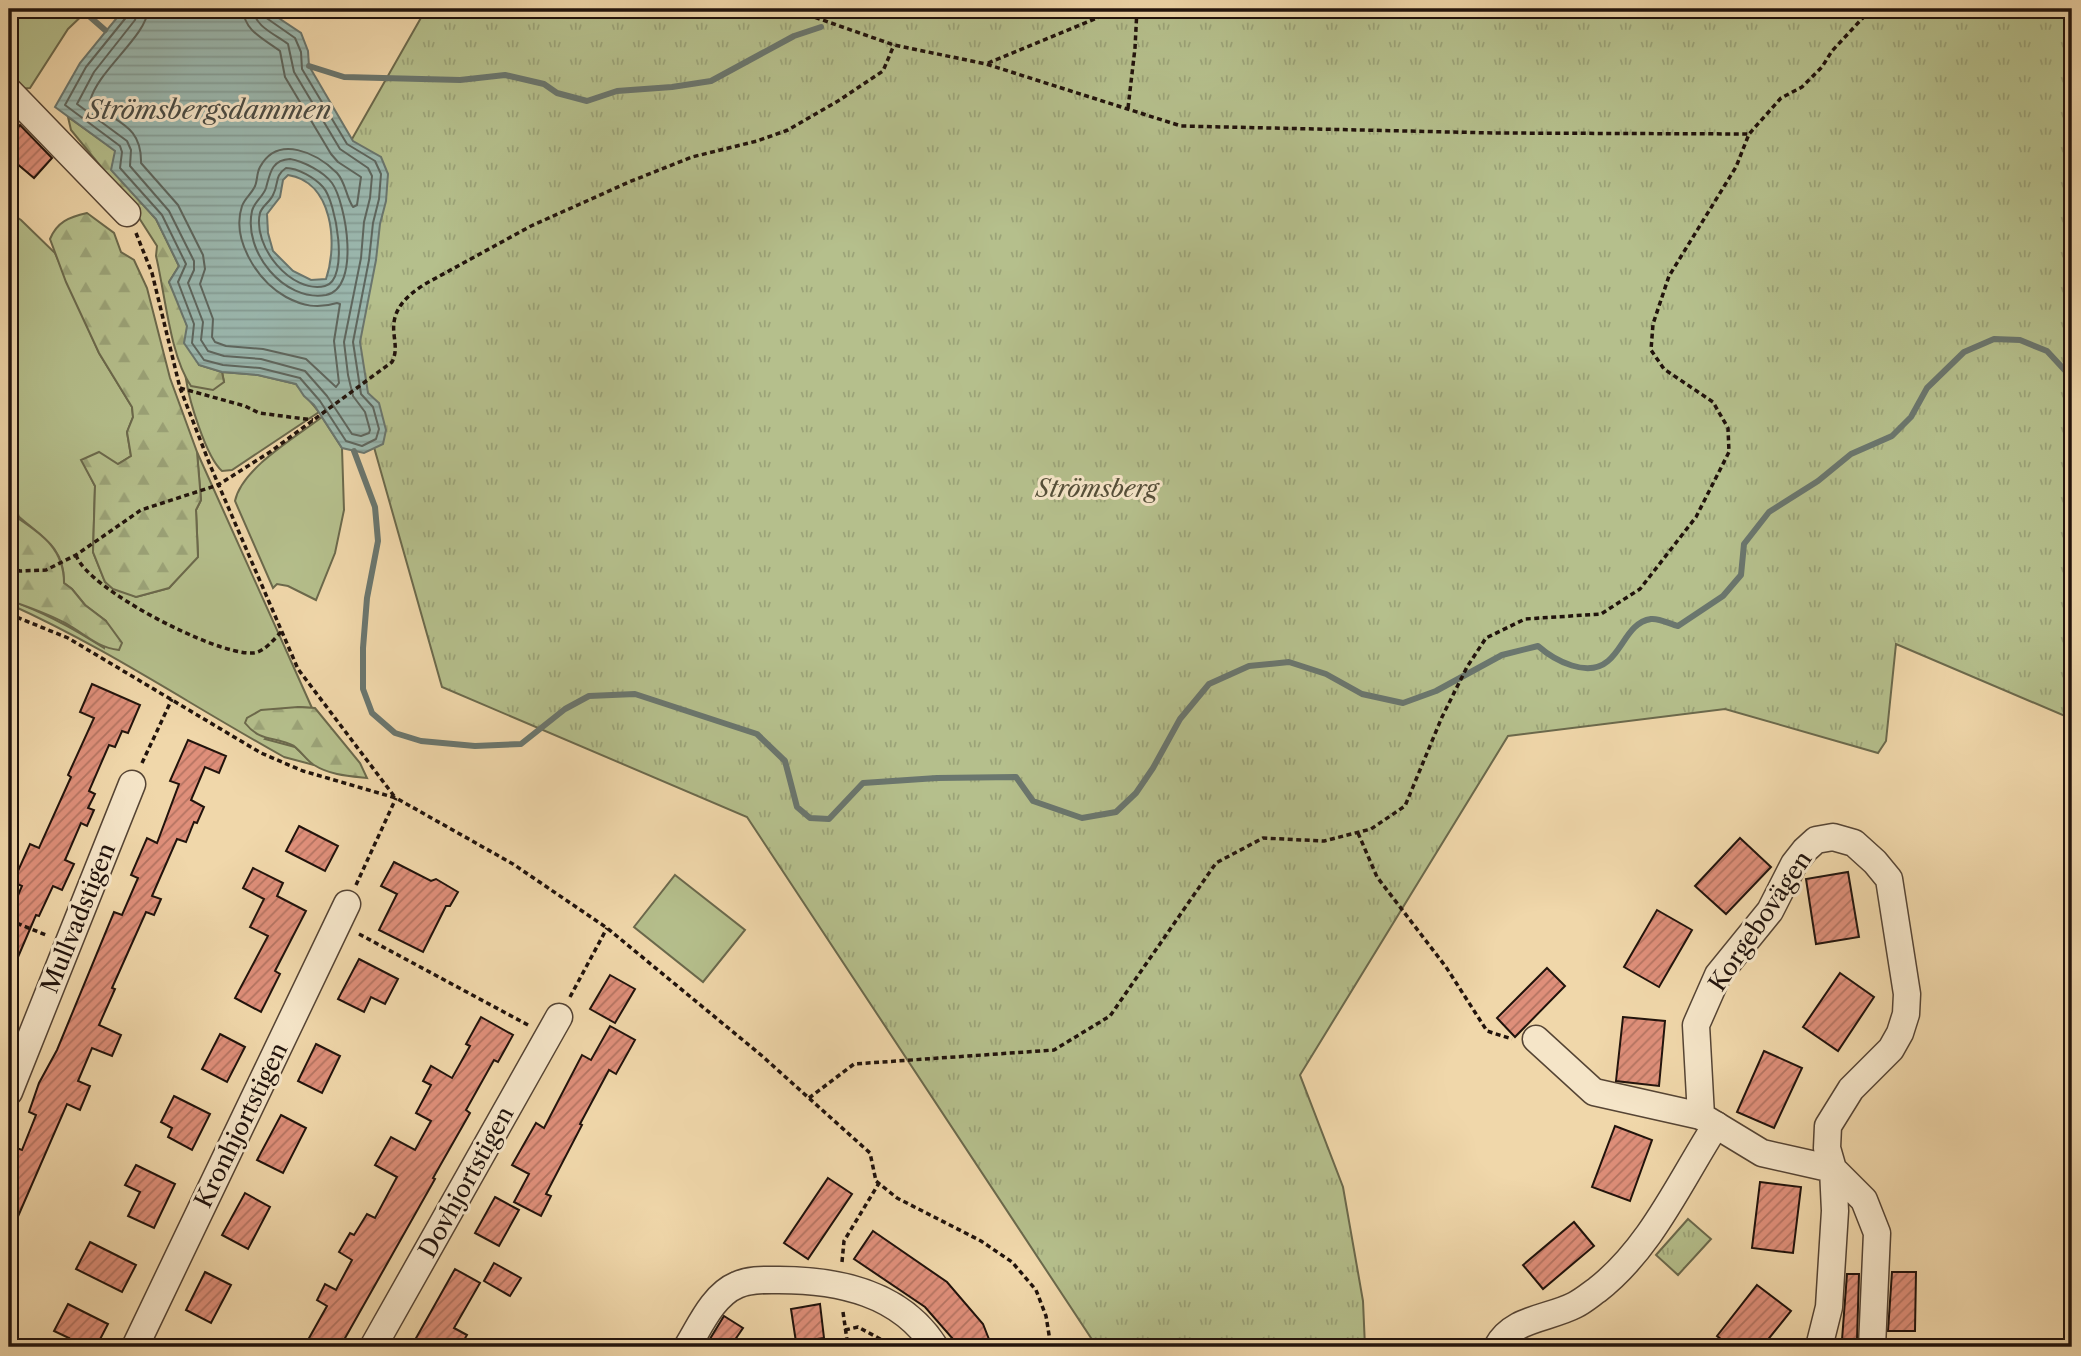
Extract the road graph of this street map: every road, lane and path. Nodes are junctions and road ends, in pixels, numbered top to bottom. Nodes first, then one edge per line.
1 (792, 9) edge
2 (1119, 9) edge
3 (1137, 9) edge
4 (1871, 9) edge
5 (894, 44) junction
6 (986, 64) junction
7 (9, 91) edge
8 (1128, 108) junction
9 (1749, 134) junction
10 (127, 213) joint
11 (180, 388) junction
12 (314, 419) junction
13 (218, 485) junction
14 (76, 555) junction
15 (9, 568) edge
16 (9, 614) edge
17 (282, 631) junction
18 (172, 699) junction
19 (132, 784) joint
20 (396, 798) junction
21 (1358, 833) junction
22 (343, 913) junction
23 (9, 920) edge
24 (607, 929) junction
25 (68, 944) junction
26 (554, 1026) junction
27 (1536, 1039) joint
28 (9, 1092) edge
29 (809, 1098) junction
30 (1708, 1121) junction
31 (1833, 1169) junction
32 (845, 1330) dead end
33 (135, 1347) edge
34 (373, 1347) edge
35 (687, 1347) edge
36 (895, 1347) edge
37 (935, 1347) edge
38 (1051, 1347) edge
39 (1497, 1347) edge
40 (1819, 1347) edge
41 (1872, 1347) edge

1 - 5 path
2 - 6 path
3 - 8 path
4 - 9 path
5 - 6 path
5 - 12 path
6 - 8 path
7 - 10 street
8 - 9 path
9 - 21 path
10 - 11 path
11 - 12 path
11 - 13 path
12 - 13 path
13 - 14 path
13 - 17 path
14 - 15 path
14 - 17 path
16 - 18 path
17 - 20 path
18 - 19 path
18 - 20 path
19 - 25 street, Mullvadstigen
20 - 22 path
20 - 24 path
21 - 27 path
21 - 29 path
22 - 26 path
22 - 33 street, Kronhjortstigen
23 - 25 path
24 - 26 path
24 - 29 path
25 - 28 street, Mullvadstigen
26 - 34 street, Dovhjortstigen
27 - 30 street
29 - 38 path
30 - 31 street
30 - 31 street, Korgebovägen
30 - 39 street
31 - 40 street, Korgebovägen
31 - 41 street
32 - 36 path
35 - 37 street

